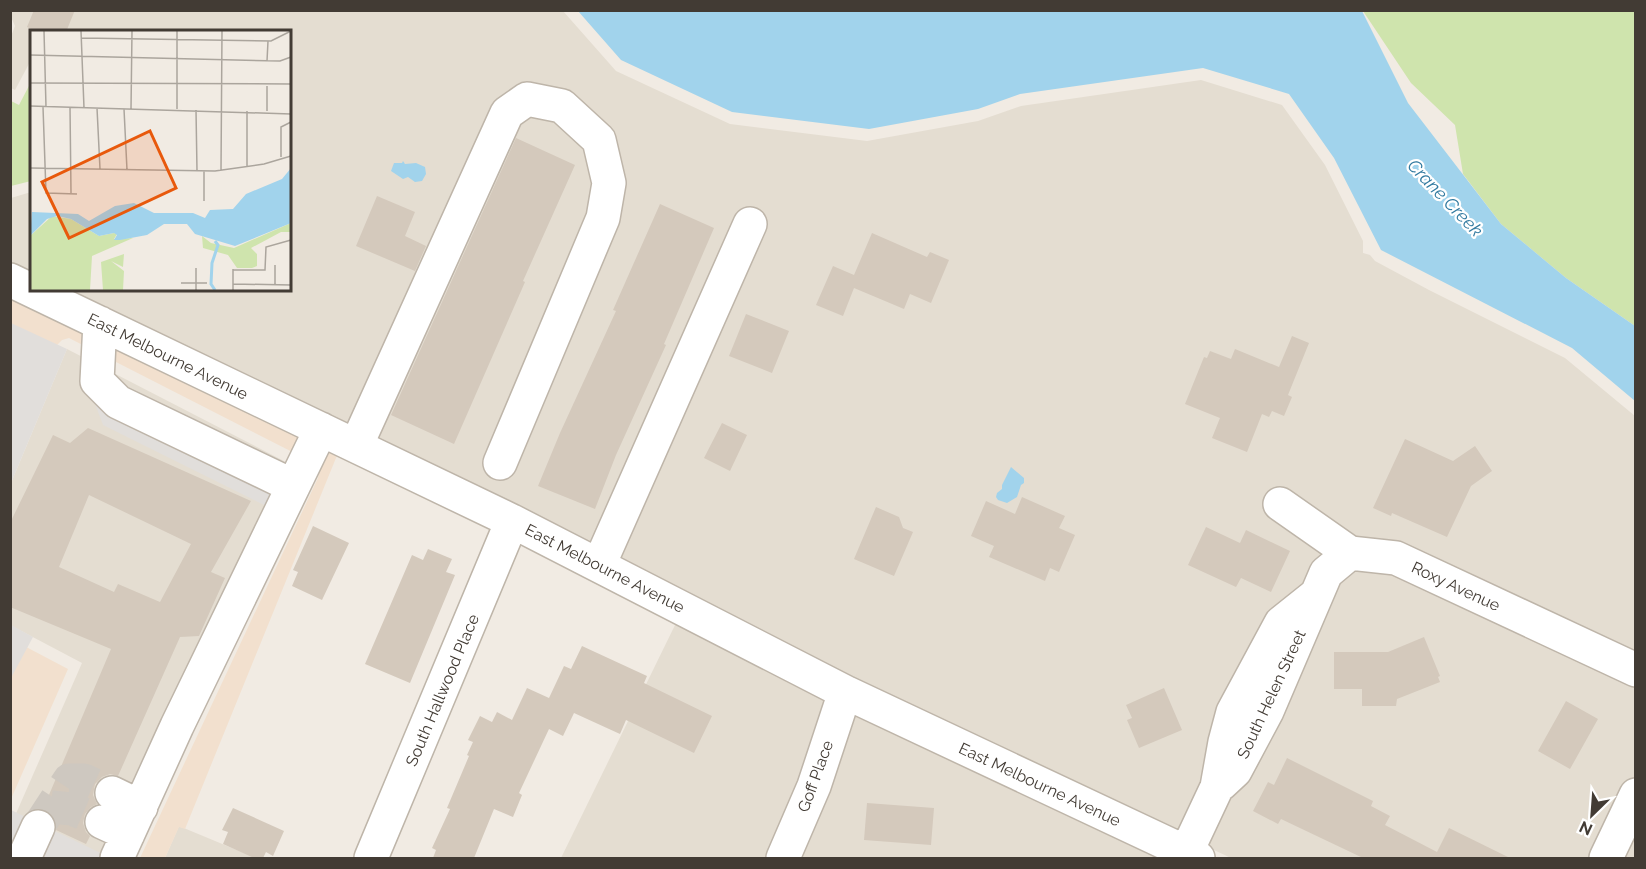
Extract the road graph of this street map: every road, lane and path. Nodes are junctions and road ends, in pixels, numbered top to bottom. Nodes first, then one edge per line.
1 (750, 224) dead end
2 (10, 280) edge
3 (30, 290) edge
4 (33, 291) edge
5 (100, 323) junction
6 (321, 429) junction
7 (356, 446) junction
8 (500, 463) dead end
9 (293, 486) junction
10 (1280, 504) dead end
11 (512, 521) junction
12 (1350, 552) junction
13 (599, 565) junction
14 (1635, 670) edge
15 (844, 692) junction
16 (1635, 795) edge
17 (120, 823) edge
18 (38, 826) tunnel mouth
19 (1190, 856) edge
20 (24, 858) edge
21 (371, 858) edge
22 (783, 858) edge
23 (1606, 858) edge

1 - 13 street
2 - 3 street, East Melbourne Avenue
4 - 5 street, East Melbourne Avenue
5 - 6 street, East Melbourne Avenue
5 - 9 street
6 - 7 street, East Melbourne Avenue
6 - 9 street
7 - 8 street
7 - 11 street, East Melbourne Avenue
9 - 17 street
10 - 12 street, Roxy Avenue
11 - 13 street, East Melbourne Avenue
11 - 21 street, South Hallwood Place
12 - 14 street, Roxy Avenue
12 - 19 street, South Helen Street
13 - 15 street, East Melbourne Avenue
15 - 19 street, East Melbourne Avenue
15 - 22 street, Goff Place
16 - 23 street
18 - 20 street

